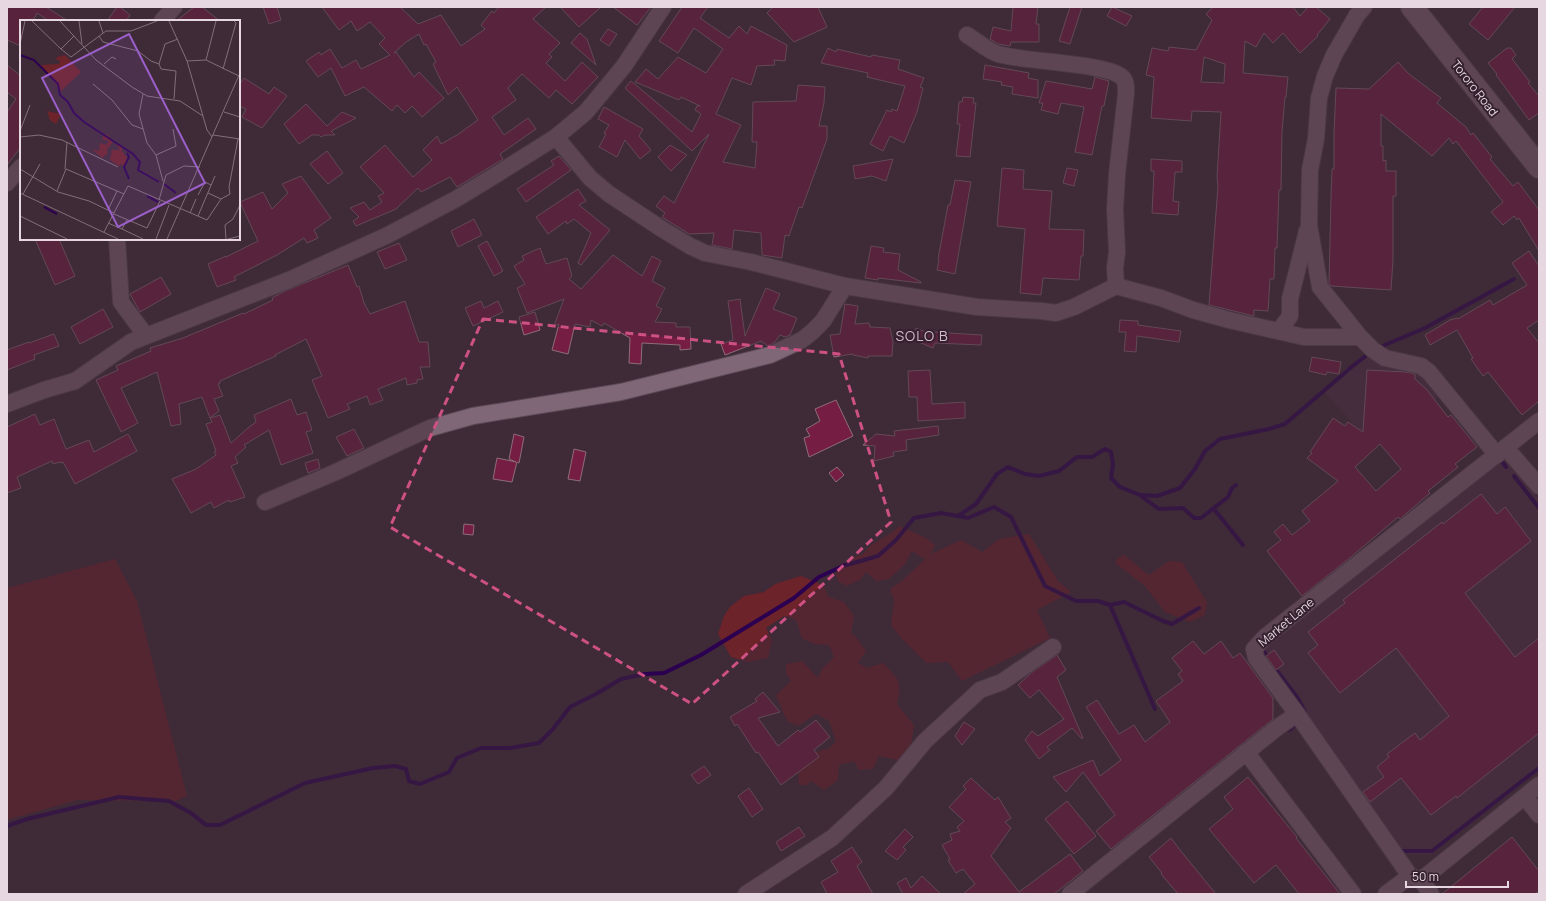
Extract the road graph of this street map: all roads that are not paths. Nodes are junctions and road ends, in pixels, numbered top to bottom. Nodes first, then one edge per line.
1 (174, 7) edge
2 (663, 7) edge
3 (1364, 7) edge
4 (1412, 7) edge
5 (163, 20) edge
6 (967, 35) dead end
7 (556, 137) junction
8 (1539, 167) edge
9 (20, 168) edge
10 (7, 183) edge
11 (1309, 225) junction
12 (117, 240) edge
13 (845, 286) junction
14 (1116, 286) junction
15 (1279, 331) junction
16 (146, 336) junction
17 (1360, 338) junction
18 (7, 404) edge
19 (1539, 421) edge
20 (1502, 451) junction
21 (1539, 486) edge
22 (264, 502) dead end
23 (1053, 646) dead end
24 (1297, 714) junction
25 (1246, 752) junction
26 (1539, 785) edge
27 (1525, 797) junction
28 (1539, 815) edge
29 (1416, 878) junction
30 (746, 894) edge
31 (1070, 894) edge
32 (1353, 894) edge
33 (1386, 894) edge
34 (1431, 894) edge

1 - 5 street
2 - 7 street
3 - 11 street
4 - 8 main road, Tororo Road
6 - 14 street
7 - 13 street
7 - 16 street
9 - 10 street
11 - 15 street
11 - 17 street
12 - 16 street
13 - 14 street
13 - 22 street
14 - 15 street
15 - 17 street
16 - 18 street
17 - 20 street
19 - 20 street, Market Lane
20 - 21 street
20 - 24 street, Market Lane
23 - 30 street
24 - 25 street
24 - 29 street, Market Lane
25 - 31 street
25 - 32 street
26 - 27 street
27 - 28 street
27 - 29 street
29 - 33 street
29 - 34 street, Market Lane

